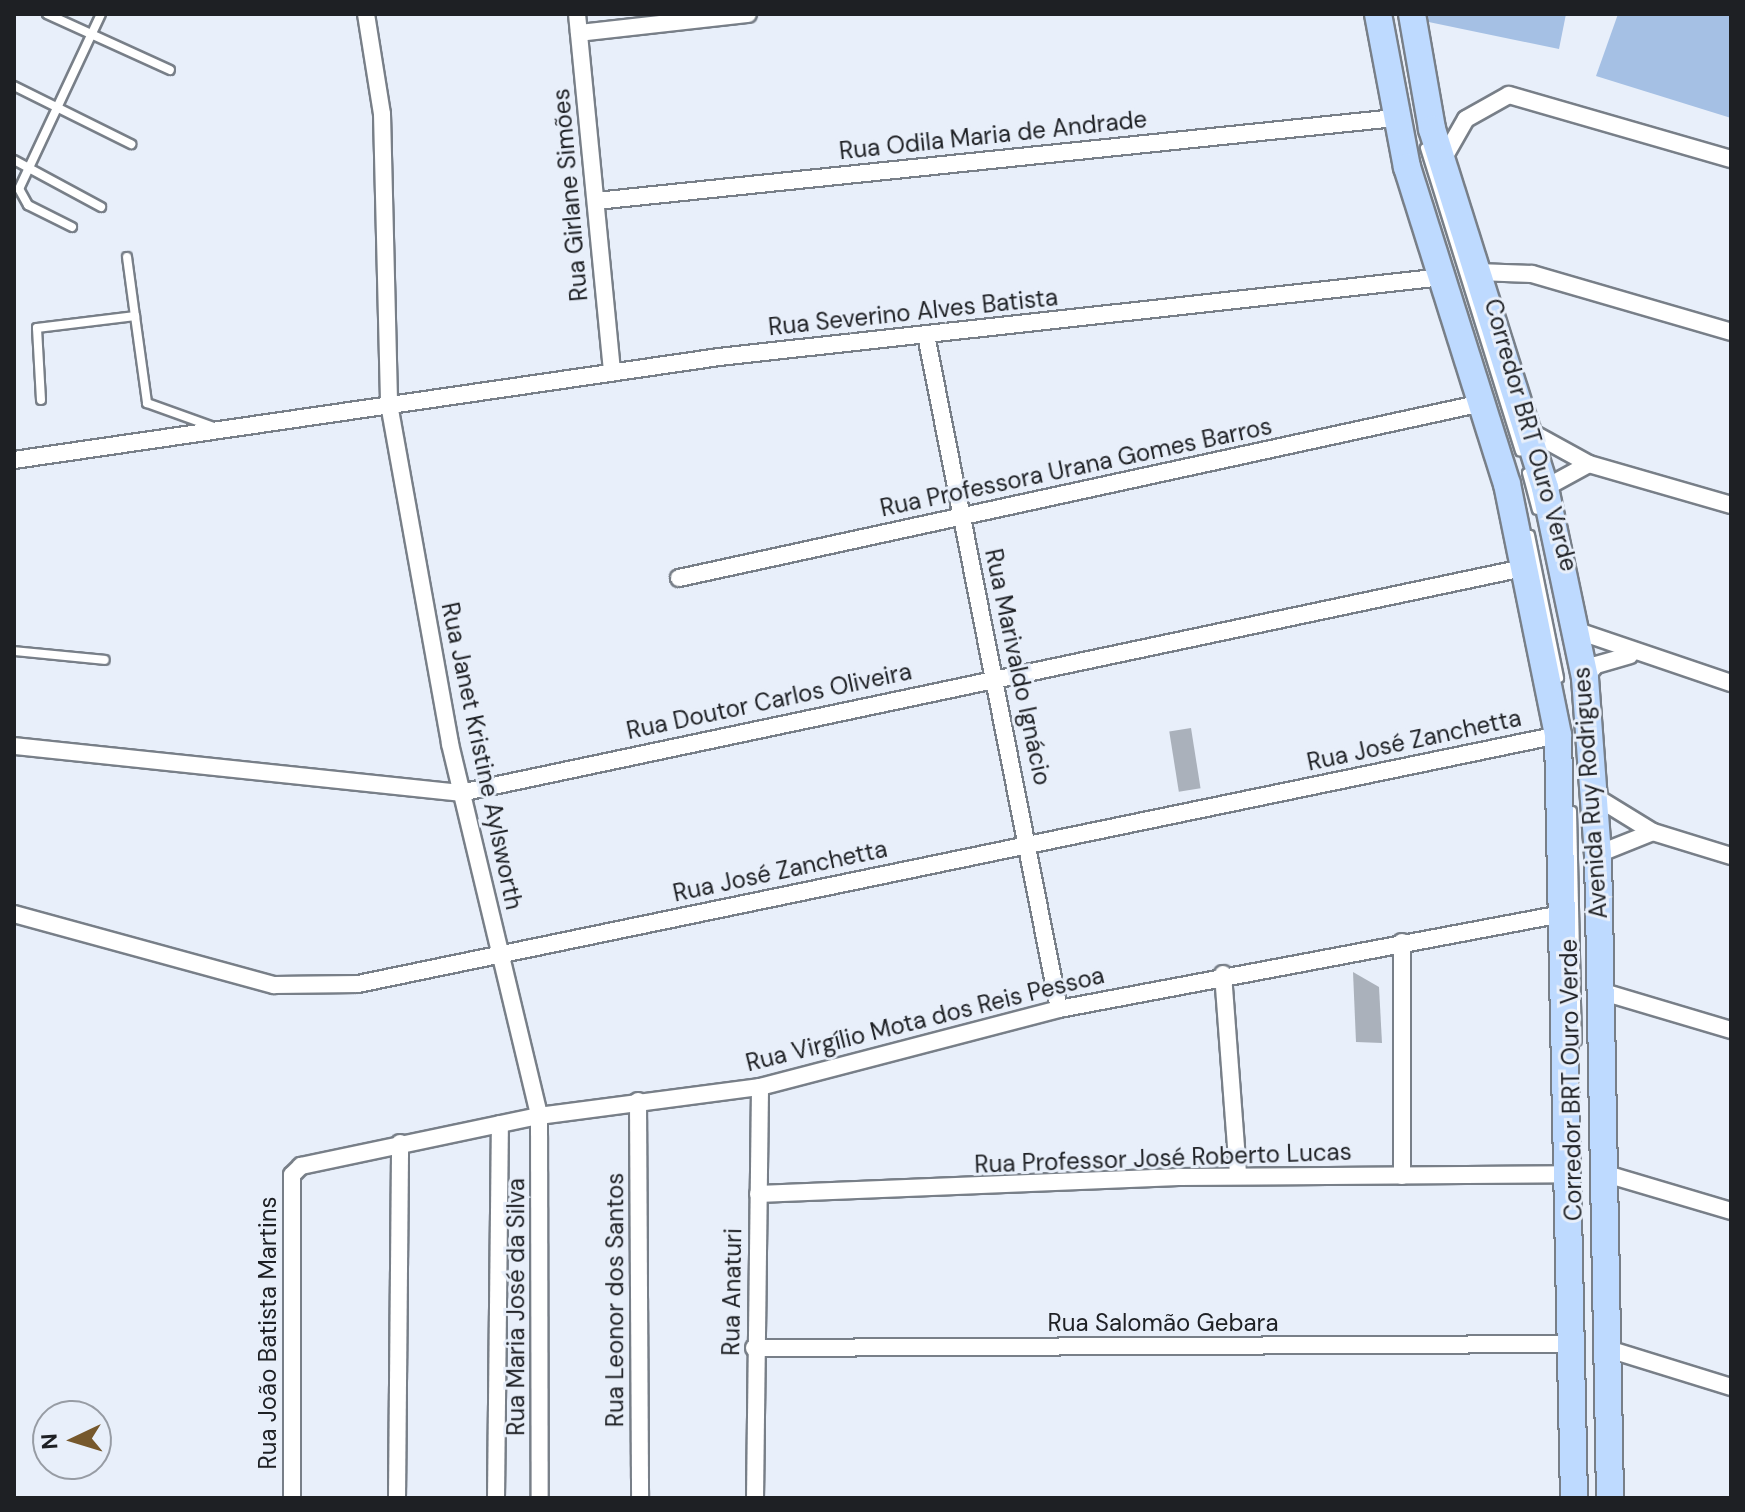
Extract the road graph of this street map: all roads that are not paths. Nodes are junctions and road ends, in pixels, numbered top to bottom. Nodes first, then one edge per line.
1 (47, 14) edge
2 (101, 14) edge
3 (366, 14) edge
4 (577, 14) edge
5 (748, 14) edge
6 (1378, 14) edge
7 (1388, 14) edge
8 (1401, 14) edge
9 (1412, 14) edge
10 (579, 33) junction
11 (91, 34) junction
12 (170, 70) dead end
13 (14, 86) edge
14 (57, 107) junction
15 (1395, 118) junction
16 (131, 144) dead end
17 (1731, 159) edge
18 (14, 160) edge
19 (1442, 161) junction
20 (29, 168) junction
21 (596, 201) junction
22 (101, 207) dead end
23 (72, 227) dead end
24 (127, 257) dead end
25 (1459, 275) junction
26 (135, 316) junction
27 (1731, 332) edge
28 (926, 335) junction
29 (612, 372) junction
30 (41, 400) dead end
31 (1482, 403) junction
32 (389, 404) junction
33 (219, 428) junction
34 (1529, 431) junction
35 (14, 460) edge
36 (1589, 464) junction
37 (1545, 488) junction
38 (1731, 505) edge
39 (961, 517) junction
40 (1528, 567) junction
41 (679, 578) dead end
42 (1575, 630) junction
43 (14, 651) edge
44 (1631, 655) junction
45 (105, 660) dead end
46 (997, 675) junction
47 (1585, 678) junction
48 (1731, 683) edge
49 (1558, 735) junction
50 (14, 746) edge
51 (460, 793) junction
52 (1596, 797) junction
53 (1653, 832) junction
54 (1024, 845) junction
55 (1598, 854) junction
56 (1731, 856) edge
57 (1583, 909) junction
58 (14, 914) edge
59 (1402, 942) junction
60 (500, 954) junction
61 (1223, 974) junction
62 (1600, 991) junction
63 (1059, 1009) junction
64 (1731, 1030) edge
65 (760, 1087) junction
66 (638, 1101) junction
67 (539, 1116) junction
68 (500, 1124) junction
69 (400, 1143) junction
70 (295, 1169) joint
71 (1603, 1173) junction
72 (1569, 1174) junction
73 (1238, 1175) junction
74 (1402, 1176) junction
75 (758, 1194) junction
76 (1731, 1211) edge
77 (1572, 1344) junction
78 (754, 1348) junction
79 (1605, 1348) junction
80 (1731, 1387) edge
81 (292, 1498) edge
82 (397, 1498) edge
83 (496, 1498) edge
84 (540, 1498) edge
85 (640, 1498) edge
86 (755, 1498) edge
87 (1574, 1498) edge
88 (1583, 1498) edge
89 (1598, 1498) edge
90 (1610, 1498) edge

1 - 11 lane
2 - 11 lane
3 - 32 street, Rua Janet Kristine Aylsworth
4 - 10 street, Rua Girlane Simões
5 - 10 street
6 - 15 main road, Avenida Ruy Rodrigues
7 - 25 lane, Corredor BRT Ouro Verde
8 - 25 lane, Corredor BRT Ouro Verde
9 - 19 main road, Avenida Ruy Rodrigues
10 - 21 street, Rua Girlane Simões
11 - 12 lane
11 - 14 lane
13 - 14 lane
14 - 16 lane
14 - 20 lane
15 - 21 street, Rua Odila Maria de Andrade
15 - 25 main road, Avenida Ruy Rodrigues
17 - 19 street
18 - 20 lane
19 - 25 main road, Avenida Ruy Rodrigues
20 - 22 lane
20 - 23 lane
21 - 29 street, Rua Girlane Simões
24 - 26 lane
25 - 27 street, Rua Severino Alves Batista
25 - 28 street, Rua Severino Alves Batista
25 - 31 main road, Avenida Ruy Rodrigues
25 - 34 main road, Avenida Ruy Rodrigues
25 - 57 lane, Corredor BRT Ouro Verde
25 - 57 lane, Corredor BRT Ouro Verde
26 - 30 lane
26 - 33 lane
28 - 29 street, Rua Severino Alves Batista
28 - 39 street, Rua Marivaldo Ignácio
29 - 32 street, Rua Severino Alves Batista
31 - 39 street, Rua Professora Urana Gomes Barros
31 - 40 main road, Avenida Ruy Rodrigues
32 - 33 street, Rua Severino Alves Batista
32 - 51 street, Rua Janet Kristine Aylsworth
33 - 35 street, Rua Severino Alves Batista
34 - 36 street
34 - 37 main road, Avenida Ruy Rodrigues
36 - 37 street
36 - 38 street
37 - 42 main road, Avenida Ruy Rodrigues
39 - 41 street, Rua Professora Urana Gomes Barros
39 - 46 street, Rua Marivaldo Ignácio
40 - 46 street, Rua Doutor Carlos Oliveira
40 - 49 main road, Avenida Ruy Rodrigues
42 - 44 street
42 - 47 main road, Avenida Ruy Rodrigues
43 - 45 lane
44 - 47 street
44 - 48 street
46 - 51 street, Rua Doutor Carlos Oliveira
46 - 54 street, Rua Marivaldo Ignácio
47 - 52 main road, Avenida Ruy Rodrigues
49 - 54 street, Rua José Zanchetta
49 - 57 main road, Avenida Ruy Rodrigues
50 - 51 street, Rua Doutor Carlos Oliveira
51 - 60 street, Rua Janet Kristine Aylsworth
52 - 53 street
52 - 55 main road, Avenida Ruy Rodrigues
53 - 55 street
53 - 56 street
54 - 60 street, Rua José Zanchetta
54 - 63 street, Rua Marivaldo Ignácio
55 - 57 main road, Avenida Ruy Rodrigues
57 - 59 street, Rua Virgílio Mota dos Reis Pessoa
57 - 62 main road, Avenida Ruy Rodrigues
57 - 72 main road, Avenida Ruy Rodrigues
57 - 88 lane, Corredor BRT Ouro Verde
57 - 89 lane, Corredor BRT Ouro Verde
58 - 60 street, Rua José Zanchetta
59 - 61 street, Rua Virgílio Mota dos Reis Pessoa
59 - 74 street
60 - 67 street, Rua Janet Kristine Aylsworth
61 - 63 street, Rua Virgílio Mota dos Reis Pessoa
61 - 73 street
62 - 64 street
62 - 71 main road, Avenida Ruy Rodrigues
63 - 65 street, Rua Virgílio Mota dos Reis Pessoa
65 - 66 street, Rua Virgílio Mota dos Reis Pessoa
65 - 75 street, Rua Anaturi
66 - 67 street, Rua Virgílio Mota dos Reis Pessoa
66 - 85 street, Rua Leonor dos Santos
67 - 68 street, Rua Virgílio Mota dos Reis Pessoa
67 - 84 street, Rua Maria José da Silva
68 - 69 street, Rua Virgílio Mota dos Reis Pessoa
68 - 83 street
69 - 70 street, Rua Virgílio Mota dos Reis Pessoa
69 - 82 street
70 - 81 street, Rua João Batista Martins
71 - 76 street
71 - 79 main road, Avenida Ruy Rodrigues
72 - 74 street, Rua Professor José Roberto Lucas
72 - 77 main road, Avenida Ruy Rodrigues
73 - 74 street, Rua Professor José Roberto Lucas
73 - 75 street, Rua Professor José Roberto Lucas
75 - 78 street, Rua Anaturi
77 - 78 street, Rua Salomão Gebara
77 - 87 main road, Avenida Ruy Rodrigues
78 - 86 street, Rua Anaturi
79 - 80 street
79 - 90 main road, Avenida Ruy Rodrigues

